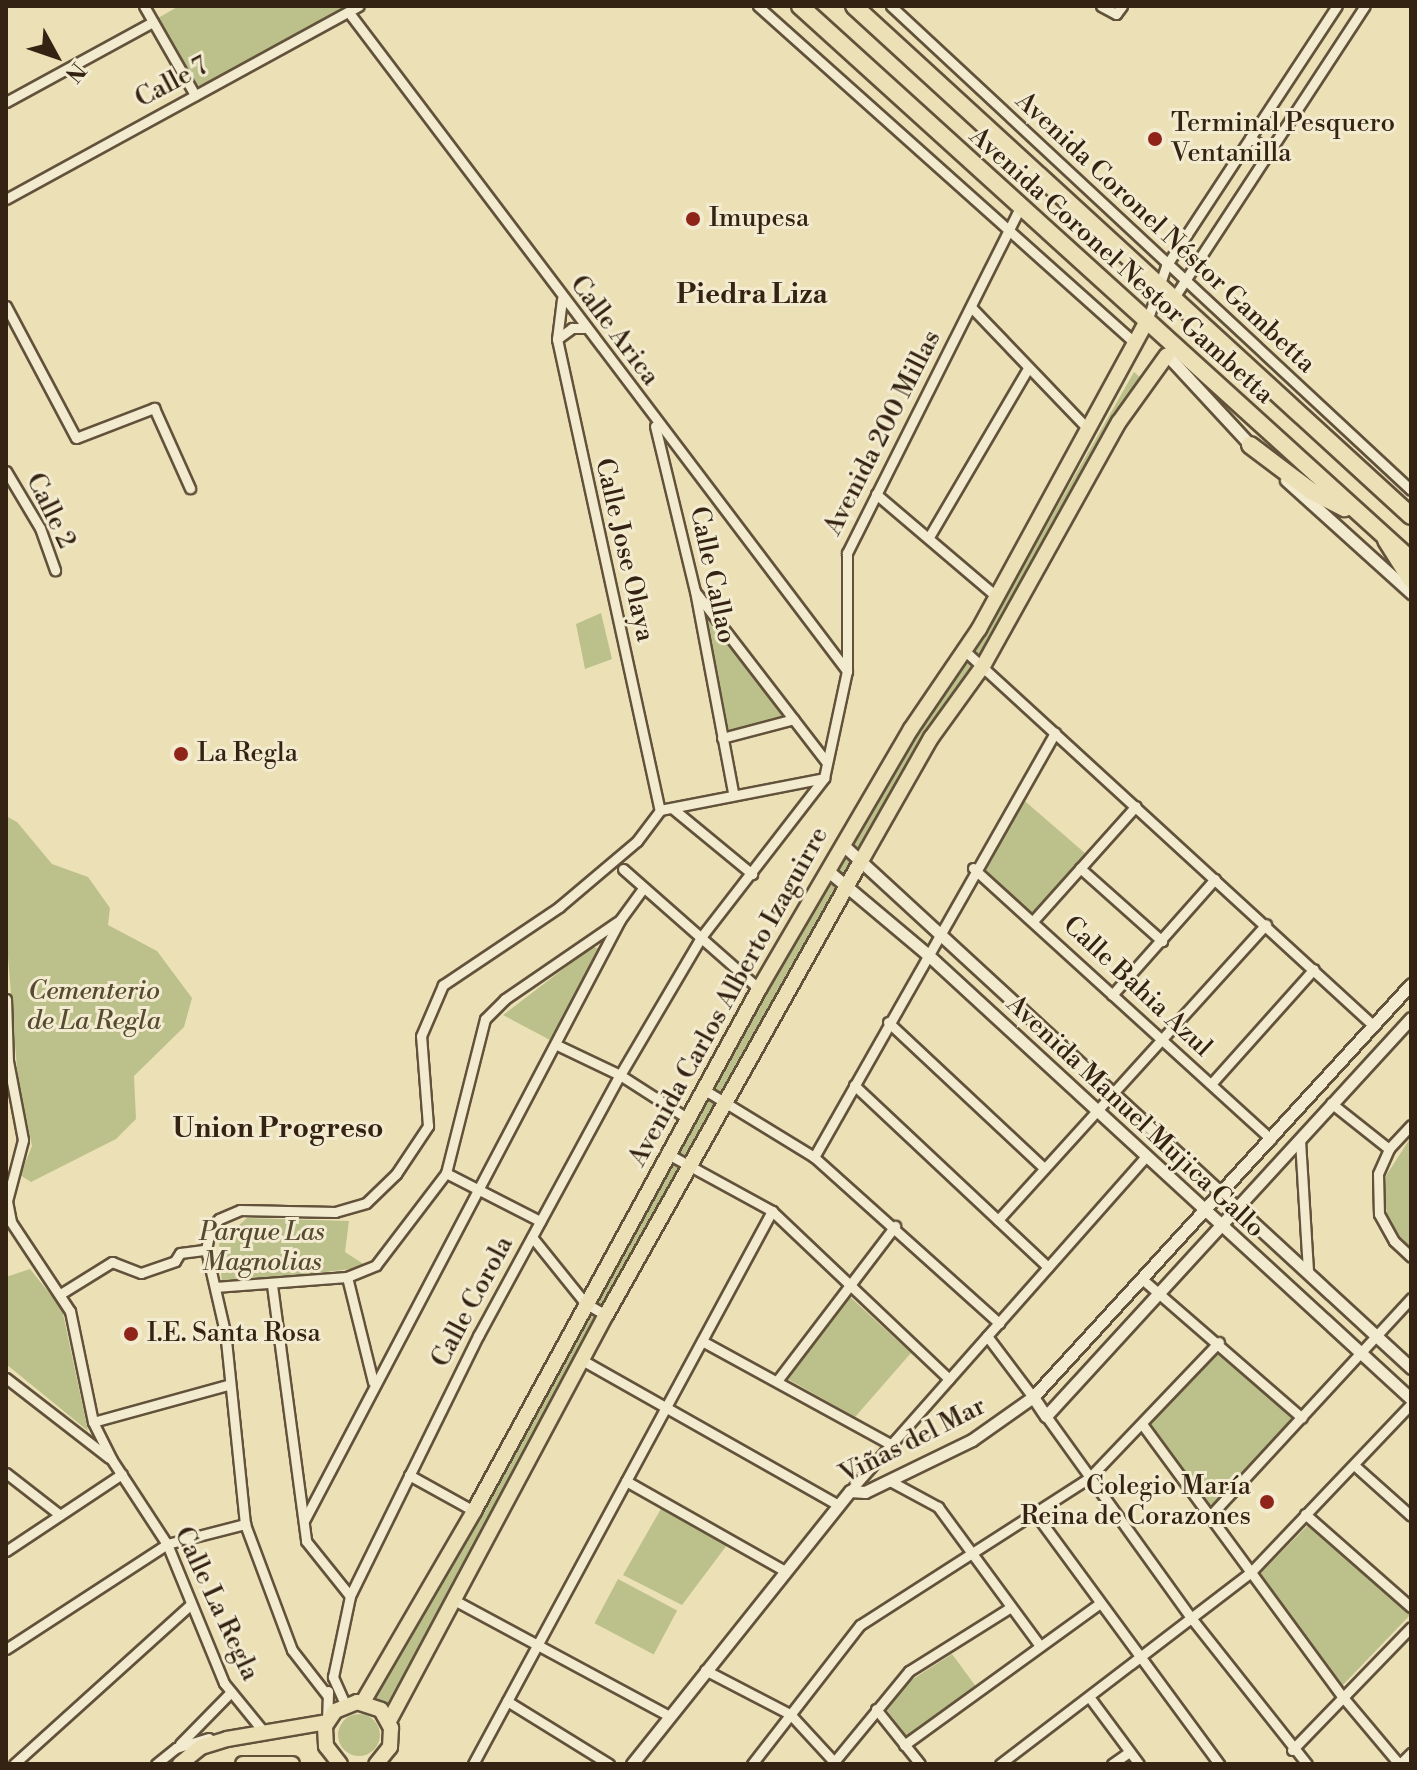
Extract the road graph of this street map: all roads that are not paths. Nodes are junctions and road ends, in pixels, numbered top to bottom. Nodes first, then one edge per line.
1 (144, 6) edge
2 (359, 6) edge
3 (758, 6) edge
4 (800, 6) edge
5 (854, 6) edge
6 (891, 6) edge
7 (1101, 6) edge
8 (1337, 6) edge
9 (1365, 6) edge
10 (1121, 8) edge
11 (350, 14) junction
12 (153, 22) junction
13 (195, 95) junction
14 (7, 99) edge
15 (1250, 138) junction
16 (1270, 151) junction
17 (6, 199) edge
18 (1020, 207) junction
19 (1009, 232) junction
20 (1166, 266) junction
21 (1183, 282) junction
22 (1156, 284) junction
23 (562, 299) junction
24 (1173, 299) junction
25 (6, 306) edge
26 (971, 307) junction
27 (1147, 321) junction
28 (11, 327) edge
29 (584, 328) junction
30 (557, 339) junction
31 (1136, 344) junction
32 (1167, 355) junction
33 (1028, 368) junction
34 (654, 423) junction
35 (1087, 428) junction
36 (1250, 445) junction
37 (679, 454) junction
38 (664, 462) junction
39 (7, 475) edge
40 (190, 488) dead end
41 (1411, 490) edge
42 (876, 494) junction
43 (1411, 516) edge
44 (1366, 519) junction
45 (1384, 535) junction
46 (929, 537) junction
47 (1411, 560) edge
48 (55, 570) dead end
49 (1411, 580) edge
50 (695, 591) junction
51 (1411, 593) edge
52 (997, 597) junction
53 (965, 651) junction
54 (983, 666) junction
55 (847, 671) junction
56 (794, 719) junction
57 (1055, 733) junction
58 (722, 738) junction
59 (827, 763) junction
60 (824, 778) junction
61 (733, 793) junction
62 (1136, 806) junction
63 (672, 808) junction
64 (660, 810) junction
65 (842, 844) junction
66 (861, 861) junction
67 (973, 868) junction
68 (1080, 868) junction
69 (623, 869) dead end
70 (827, 870) junction
71 (752, 874) junction
72 (1215, 879) junction
73 (847, 886) junction
74 (643, 888) junction
75 (620, 920) junction
76 (1033, 921) junction
77 (1266, 924) junction
78 (938, 931) junction
79 (702, 936) junction
80 (1162, 941) junction
81 (926, 953) junction
82 (1314, 969) junction
83 (1411, 984) edge
84 (759, 989) junction
85 (1112, 995) junction
86 (6, 999) edge
87 (888, 1022) junction
88 (1409, 1024) edge
89 (1374, 1026) junction
90 (1161, 1039) junction
91 (557, 1045) junction
92 (620, 1075) junction
93 (1211, 1084) junction
94 (854, 1085) junction
95 (703, 1089) junction
96 (1113, 1093) junction
97 (725, 1100) junction
98 (1331, 1103) junction
99 (1095, 1112) junction
100 (687, 1118) junction
101 (1411, 1125) edge
102 (1271, 1139) junction
103 (1300, 1140) junction
104 (1389, 1149) junction
105 (668, 1154) junction
106 (814, 1157) junction
107 (1145, 1158) junction
108 (689, 1164) junction
109 (1044, 1168) junction
110 (446, 1173) junction
111 (479, 1190) junction
112 (1221, 1191) junction
113 (1237, 1206) junction
114 (772, 1211) junction
115 (1203, 1211) junction
116 (998, 1220) junction
117 (540, 1221) junction
118 (1219, 1225) junction
119 (895, 1226) junction
120 (532, 1237) junction
121 (206, 1250) junction
122 (1411, 1257) edge
123 (1048, 1267) junction
124 (1308, 1271) junction
125 (347, 1277) junction
126 (1141, 1278) junction
127 (846, 1283) junction
128 (272, 1285) junction
129 (215, 1287) junction
130 (62, 1293) junction
131 (1160, 1293) junction
132 (1411, 1298) edge
133 (585, 1303) junction
134 (606, 1315) junction
135 (999, 1323) junction
136 (987, 1336) junction
137 (1377, 1338) junction
138 (702, 1341) junction
139 (1219, 1342) junction
140 (1361, 1354) junction
141 (582, 1360) junction
142 (1411, 1368) edge
143 (6, 1378) edge
144 (949, 1379) junction
145 (777, 1381) junction
146 (373, 1382) junction
147 (227, 1385) junction
148 (1033, 1397) junction
149 (1411, 1402) edge
150 (665, 1409) junction
151 (1046, 1416) junction
152 (1302, 1418) junction
153 (93, 1422) junction
154 (1142, 1424) junction
155 (890, 1444) junction
156 (112, 1460) junction
157 (1354, 1465) junction
158 (6, 1473) edge
159 (122, 1474) junction
160 (409, 1475) junction
161 (1089, 1478) junction
162 (626, 1481) junction
163 (890, 1481) junction
164 (850, 1491) junction
165 (838, 1505) junction
166 (474, 1511) junction
167 (1305, 1514) junction
168 (60, 1515) junction
169 (1037, 1516) junction
170 (1411, 1516) edge
171 (1209, 1517) junction
172 (305, 1519) junction
173 (245, 1524) junction
174 (167, 1544) junction
175 (6, 1551) edge
176 (971, 1554) junction
177 (783, 1570) junction
178 (1250, 1573) junction
179 (350, 1596) junction
180 (454, 1600) junction
181 (1100, 1603) junction
182 (190, 1605) junction
183 (1011, 1607) junction
184 (1411, 1607) edge
185 (1192, 1619) junction
186 (1411, 1627) edge
187 (1040, 1646) junction
188 (536, 1648) junction
189 (6, 1649) edge
190 (1142, 1660) junction
191 (705, 1670) junction
192 (333, 1677) junction
193 (231, 1692) junction
194 (327, 1695) junction
195 (1342, 1696) junction
196 (1090, 1698) junction
197 (507, 1701) junction
198 (363, 1702) junction
199 (345, 1704) junction
200 (876, 1709) junction
201 (790, 1714) junction
202 (669, 1716) junction
203 (389, 1721) junction
204 (327, 1722) junction
205 (264, 1732) junction
206 (904, 1745) junction
207 (176, 1748) junction
208 (1292, 1750) junction
209 (1129, 1752) junction
210 (1411, 1753) edge
211 (835, 1763) edge
212 (14, 1764) edge
213 (156, 1764) edge
214 (180, 1764) edge
215 (243, 1764) edge
216 (282, 1764) edge
217 (292, 1764) edge
218 (340, 1764) edge
219 (376, 1764) edge
220 (473, 1764) edge
221 (609, 1764) edge
222 (632, 1764) edge
223 (752, 1764) edge
224 (920, 1764) edge
225 (1000, 1764) edge
226 (1112, 1764) edge
227 (1139, 1764) edge
228 (1219, 1764) edge
229 (1307, 1764) edge
230 (1399, 1764) edge

1 - 12 street
2 - 11 street, Calle 7
3 - 19 street
4 - 18 highway, Avenida Coronel Nestor Gambetta
5 - 22 highway, Avenida Coronel Nestor Gambetta
6 - 20 street, Avenida Coronel Néstor Gambetta
7 - 10 street
8 - 15 street
9 - 16 street
11 - 13 street, Calle 7
11 - 23 street, Calle Arica
12 - 13 street
12 - 14 street
13 - 17 street, Calle 7
15 - 16 street
15 - 20 street
16 - 21 street
18 - 19 street, Avenida 200 Millas
18 - 27 highway, Avenida Coronel Nestor Gambetta
19 - 26 street, Avenida 200 Millas
19 - 31 street
20 - 21 street, Avenida Coronel Néstor Gambetta
20 - 22 street
21 - 24 street
21 - 41 street, Avenida Coronel Néstor Gambetta
22 - 24 highway, Avenida Coronel Nestor Gambetta
22 - 27 street
23 - 29 street, Calle Arica
23 - 30 street, Calle Jose Olaya
24 - 43 highway, Avenida Coronel Nestor Gambetta
25 - 28 street
26 - 33 street
26 - 42 street, Avenida 200 Millas
27 - 31 main road, Avenida Carlos Alberto Izaguirre
27 - 32 highway
27 - 44 highway, Avenida Coronel Nestor Gambetta
28 - 40 street
29 - 30 street
29 - 34 street, Calle Arica
30 - 64 street, Calle Jose Olaya
31 - 35 main road, Avenida Carlos Alberto Izaguirre
32 - 36 street
32 - 54 main road, Avenida Carlos Alberto Izaguirre
33 - 35 street
33 - 46 street
34 - 37 street, Calle Arica
34 - 38 street, Calle Callao
35 - 52 main road, Avenida Carlos Alberto Izaguirre
36 - 44 highway
36 - 51 street
37 - 38 street
37 - 55 street, Calle Arica
38 - 50 street, Calle Callao
39 - 48 street, Calle 2
42 - 46 street
42 - 55 street, Avenida 200 Millas
44 - 45 highway, Avenida Coronel Nestor Gambetta
45 - 47 highway, Avenida Coronel Nestor Gambetta
45 - 49 highway
46 - 52 street
50 - 56 street
50 - 58 street, Calle Callao
52 - 53 main road, Avenida Carlos Alberto Izaguirre
53 - 54 street
53 - 65 main road, Avenida Carlos Alberto Izaguirre
54 - 57 street
54 - 66 main road, Avenida Carlos Alberto Izaguirre
55 - 59 street, Avenida 200 Millas
56 - 58 street
56 - 59 street
57 - 62 street
57 - 67 street
58 - 61 street, Calle Callao
59 - 60 street, Avenida 200 Millas
60 - 61 street
60 - 71 street, Avenida 200 Millas
61 - 63 street
62 - 68 street
62 - 72 street
63 - 64 street
63 - 71 street
64 - 121 street
65 - 66 street, Avenida Manuel Mujica Gallo
65 - 70 main road, Avenida Carlos Alberto Izaguirre
66 - 73 main road, Avenida Carlos Alberto Izaguirre
66 - 78 street, Avenida Manuel Mujica Gallo
67 - 76 street, Calle Bahia Azul
67 - 78 street
68 - 76 street
68 - 80 street
69 - 74 street
70 - 73 street, Avenida Manuel Mujica Gallo
70 - 84 main road, Avenida Carlos Alberto Izaguirre
71 - 79 street, Avenida 200 Millas
72 - 77 street
72 - 80 street
73 - 81 street, Avenida Manuel Mujica Gallo
73 - 97 main road, Avenida Carlos Alberto Izaguirre
74 - 75 street
74 - 79 street
75 - 91 street
75 - 110 street
76 - 85 street, Calle Bahia Azul
77 - 82 street
77 - 90 street
78 - 81 street
78 - 96 street, Avenida Manuel Mujica Gallo
79 - 84 street
79 - 92 street, Calle Corola
80 - 85 street
81 - 87 street
81 - 99 street, Avenida Manuel Mujica Gallo
82 - 89 street
82 - 93 street
83 - 89 street, Viñas del Mar
84 - 95 main road, Avenida Carlos Alberto Izaguirre
85 - 90 street, Calle Bahia Azul
86 - 130 street, Calle La Regla
87 - 94 street
87 - 109 street
88 - 98 street
89 - 102 street, Viñas del Mar
90 - 93 street, Calle Bahia Azul
90 - 96 street
91 - 92 street
91 - 111 street
92 - 100 street
92 - 117 street, Calle Corola
93 - 102 street, Calle Bahia Azul
94 - 106 street
94 - 116 street
95 - 97 street
95 - 100 main road, Avenida Carlos Alberto Izaguirre
96 - 99 street
96 - 112 street, Avenida Manuel Mujica Gallo
97 - 106 street
97 - 108 main road, Avenida Carlos Alberto Izaguirre
98 - 103 street
98 - 104 street
99 - 107 street, Avenida Manuel Mujica Gallo
99 - 109 street
100 - 105 main road, Avenida Carlos Alberto Izaguirre
101 - 104 street
102 - 112 street, Viñas del Mar
103 - 113 street
103 - 124 street
104 - 122 street
105 - 108 street
105 - 133 main road, Avenida Carlos Alberto Izaguirre
106 - 119 street
107 - 115 street, Avenida Manuel Mujica Gallo
107 - 123 street
108 - 114 street
108 - 134 main road, Avenida Carlos Alberto Izaguirre
109 - 116 street
110 - 111 street
110 - 125 street
111 - 117 street
111 - 146 street
112 - 113 street, Avenida Manuel Mujica Gallo
112 - 115 street, Viñas del Mar
113 - 118 street
113 - 124 street, Avenida Manuel Mujica Gallo
114 - 127 street
114 - 138 street
115 - 118 street, Avenida Manuel Mujica Gallo
115 - 126 street, Viñas del Mar
116 - 123 street
117 - 120 street, Calle Corola
118 - 131 street
118 - 140 street, Avenida Manuel Mujica Gallo
119 - 127 street
119 - 135 street
120 - 133 street
120 - 160 street, Calle Corola
121 - 129 street
121 - 130 street
123 - 135 street
124 - 137 street, Avenida Manuel Mujica Gallo
125 - 128 street
125 - 146 street
126 - 131 street
126 - 148 street, Viñas del Mar
127 - 144 street
127 - 145 street
128 - 129 street
128 - 172 street
129 - 147 street
130 - 153 street, Calle La Regla
131 - 139 street
131 - 151 street
132 - 137 street
133 - 134 street
133 - 166 main road, Avenida Carlos Alberto Izaguirre
134 - 141 main road, Avenida Carlos Alberto Izaguirre
135 - 136 street
136 - 144 street
136 - 148 street
137 - 140 street
137 - 142 street, Avenida Manuel Mujica Gallo
138 - 145 street
138 - 150 street
139 - 152 street
139 - 154 street
140 - 149 street, Avenida Manuel Mujica Gallo
140 - 152 street
141 - 150 street
141 - 180 main road, Avenida Carlos Alberto Izaguirre
143 - 156 street
144 - 155 street
145 - 155 street
146 - 172 street
147 - 153 street
147 - 173 street
148 - 151 street
148 - 163 street, Viñas del Mar
149 - 157 street
150 - 162 street
150 - 165 street
151 - 161 street
152 - 171 street
153 - 156 street, Calle La Regla
154 - 161 street
154 - 171 street
155 - 164 street
156 - 159 street, Calle La Regla
157 - 167 street
157 - 170 street
158 - 168 street
159 - 168 street
159 - 174 street, Calle La Regla
160 - 166 street
160 - 179 street, Calle Corola
161 - 169 street
161 - 185 street
162 - 177 street
162 - 188 street
163 - 164 street, Viñas del Mar
163 - 176 street
164 - 165 street, Viñas del Mar
165 - 177 street, Viñas del Mar
166 - 198 main road, Avenida Carlos Alberto Izaguirre
167 - 178 street
167 - 184 street
168 - 175 street
169 - 176 street
169 - 181 street
171 - 178 street
172 - 179 street
173 - 174 street
173 - 194 street
174 - 182 street, Calle La Regla
174 - 189 street
176 - 183 street
176 - 201 street
177 - 191 street, Viñas del Mar
178 - 185 street
178 - 195 street
179 - 192 street, Calle Corola
180 - 188 street
180 - 203 main road, Avenida Carlos Alberto Izaguirre
181 - 187 street
181 - 190 street
182 - 193 street, Calle La Regla
182 - 212 street
183 - 187 street
183 - 200 street
185 - 190 street
185 - 208 street
186 - 195 street
187 - 206 street
188 - 197 street
188 - 202 street
190 - 196 street
190 - 228 street
191 - 201 street
191 - 202 street, Viñas del Mar
192 - 194 street, Calle Corola
192 - 199 street
193 - 205 street, Calle La Regla
193 - 207 street
194 - 204 street, Calle Corola
195 - 208 street
195 - 230 street
196 - 209 street
196 - 225 street
197 - 220 street
197 - 221 street
198 - 199 main road
198 - 203 main road
199 - 204 main road
200 - 206 street
200 - 211 street
201 - 211 street
201 - 223 street
202 - 222 street, Viñas del Mar
203 - 219 main road, Avenida Carlos Alberto Izaguirre
204 - 205 main road
204 - 218 main road
205 - 207 street
205 - 214 main road
206 - 224 street
207 - 213 street
208 - 229 street
209 - 226 street
209 - 227 street
210 - 230 street
215 - 216 main road
216 - 217 main road

